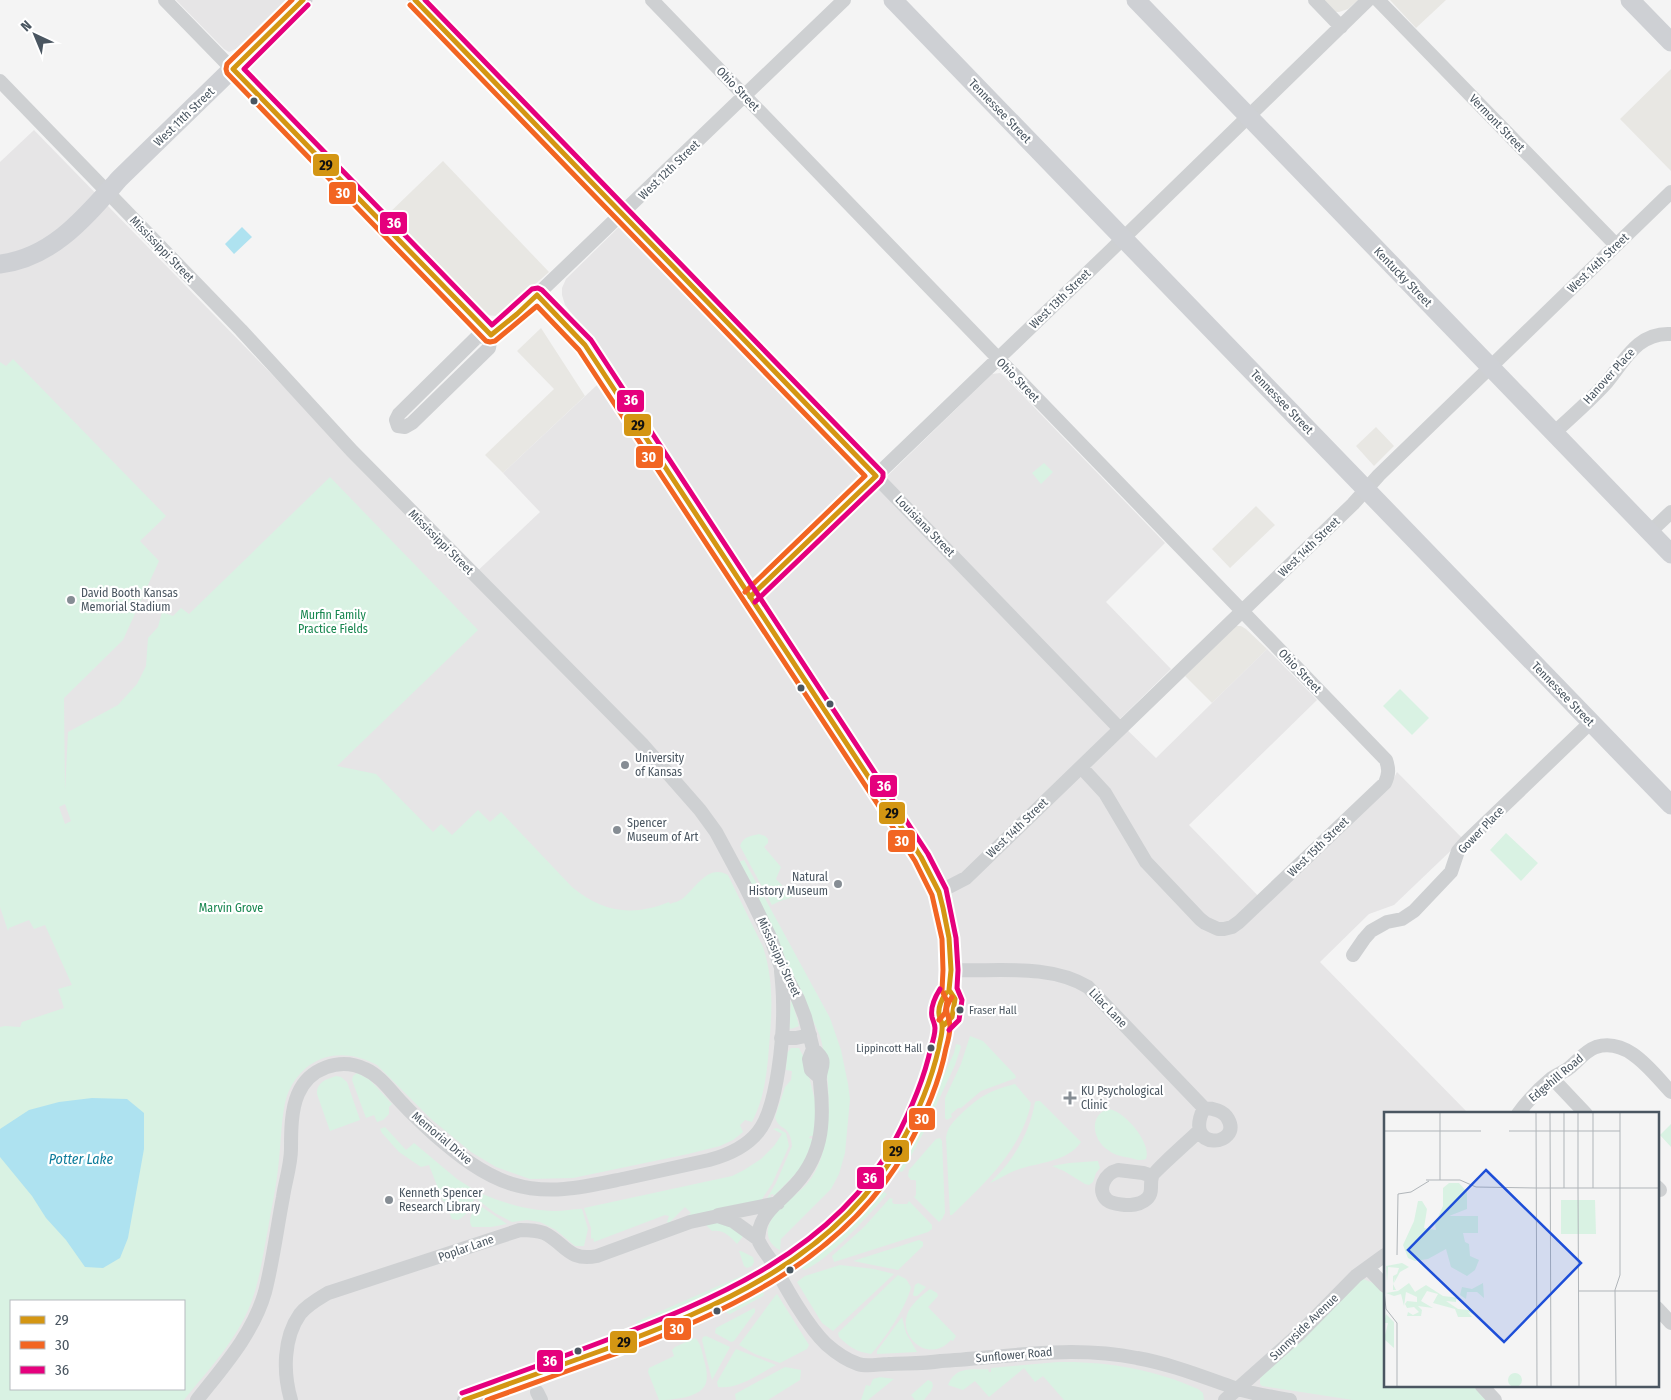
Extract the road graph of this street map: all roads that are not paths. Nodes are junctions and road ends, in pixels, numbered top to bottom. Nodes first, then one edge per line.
1 (165, 0) edge
2 (303, 0) edge
3 (415, 0) edge
4 (652, 0) edge
5 (844, 0) edge
6 (893, 0) edge
7 (1136, 0) edge
8 (1314, 0) edge
9 (1368, 0) edge
10 (1378, 0) edge
11 (1630, 0) edge
12 (1341, 27) junction
13 (1671, 42) edge
14 (232, 69) junction
15 (0, 81) edge
16 (745, 96) junction
17 (1248, 116) junction
18 (108, 192) junction
19 (1671, 192) edge
20 (622, 214) junction
21 (1123, 238) junction
22 (1616, 246) junction
23 (0, 264) edge
24 (537, 295) junction
25 (1671, 334) edge
26 (491, 335) junction
27 (998, 359) junction
28 (1490, 367) junction
29 (1554, 433) junction
30 (876, 476) junction
31 (1366, 489) junction
32 (1671, 512) edge
33 (1650, 532) junction
34 (1671, 554) edge
35 (750, 596) junction
36 (1242, 611) junction
37 (1591, 722) junction
38 (1120, 728) junction
39 (1386, 760) joint
40 (1080, 767) junction
41 (1671, 805) edge
42 (939, 892) junction
43 (1353, 955) dead end
44 (780, 965) junction
45 (951, 970) junction
46 (810, 1035) junction
47 (781, 1038) junction
48 (1552, 1078) junction
49 (1671, 1092) edge
50 (1204, 1108) junction
51 (1520, 1112) edge
52 (1584, 1112) edge
53 (1199, 1131) junction
54 (1152, 1176) dead end
55 (778, 1203) junction
56 (718, 1216) junction
57 (758, 1239) junction
58 (1384, 1256) edge
59 (1368, 1268) junction
60 (776, 1271) junction
61 (1384, 1285) edge
62 (1658, 1309) edge
63 (1671, 1323) edge
64 (1484, 1388) edge
65 (1236, 1389) junction
66 (197, 1400) edge
67 (292, 1400) edge
68 (464, 1400) edge
69 (1225, 1400) edge
70 (1290, 1400) edge
71 (1495, 1400) edge

1 - 14 street
2 - 14 main road, West 11th Street
3 - 20 street, Louisiana Street
4 - 16 street, Ohio Street
5 - 16 street, West 12th Street
6 - 21 main road, Tennessee Street
7 - 17 main road, Kentucky Street
8 - 12 street
9 - 12 street, West 13th Street
10 - 22 street, Vermont Street
11 - 13 main road
12 - 17 street, West 13th Street
14 - 18 main road, West 11th Street
14 - 26 street
15 - 18 street, Mississippi Street
16 - 20 street, West 12th Street
16 - 27 street, Ohio Street
17 - 21 street, West 13th Street
17 - 28 main road, Kentucky Street
18 - 23 main road, West 11th Street
18 - 44 street, Mississippi Street
19 - 22 street, West 14th Street
20 - 24 street, West 12th Street
20 - 30 street, Louisiana Street
21 - 27 street, West 13th Street
21 - 31 main road, Tennessee Street
22 - 28 street, West 14th Street
24 - 26 street, West 12th Street
24 - 35 street
25 - 29 street, Hanover Place
26 - 26 street, West 12th Street
27 - 30 street, West 13th Street
27 - 36 street, Ohio Street
28 - 29 main road, Kentucky Street
28 - 31 street, West 14th Street
29 - 33 main road, Kentucky Street
30 - 35 street, West 13th Street
30 - 38 street, Louisiana Street
31 - 36 street, West 14th Street
31 - 37 main road, Tennessee Street
32 - 33 street
33 - 34 main road, Kentucky Street
35 - 42 street
36 - 38 street, West 14th Street
36 - 39 street, Ohio Street
37 - 41 main road, Tennessee Street
37 - 43 street, Gower Place
38 - 40 street, West 14th Street
39 - 40 street, West 15th Street
40 - 42 street, West 14th Street
42 - 45 street
44 - 46 street, Mississippi Street
44 - 47 street, Memorial Drive
45 - 50 street, Lilac Lane
45 - 60 street
46 - 47 street
46 - 55 street, Mississippi Street
47 - 66 street, Memorial Drive
48 - 49 street, Edgehill Road
48 - 51 street, Edgehill Road
48 - 52 street
50 - 53 street
50 - 53 street, Lilac Lane
53 - 54 street
55 - 56 street, Poplar Lane
55 - 57 street, Mississippi Street
56 - 57 street
56 - 67 street, Poplar Lane
57 - 60 street
58 - 59 street, Sunnyside Avenue
59 - 61 street
59 - 65 street, Sunnyside Avenue
60 - 65 street, Sunflower Road
60 - 68 street
62 - 63 street
64 - 71 street
65 - 69 street, Sunnyside Avenue
65 - 70 street, Sunflower Road

